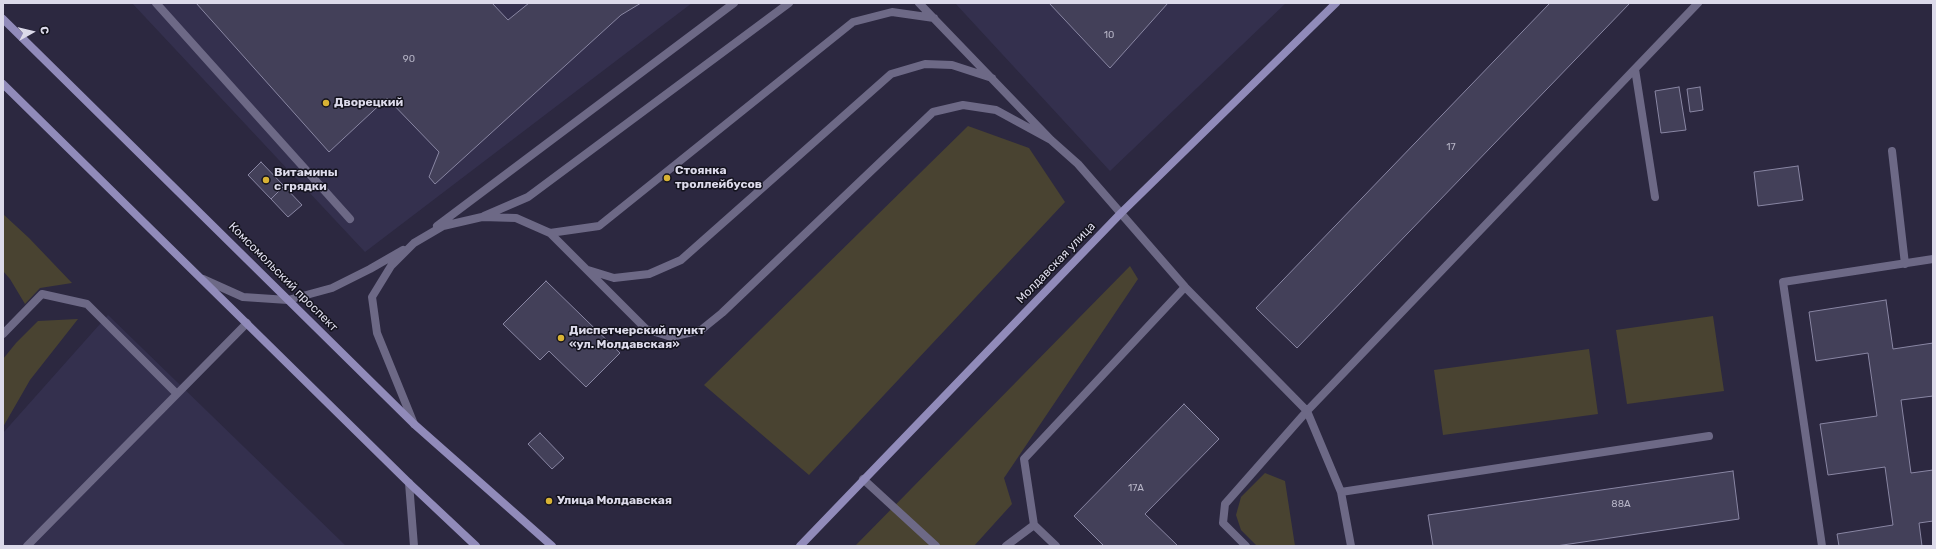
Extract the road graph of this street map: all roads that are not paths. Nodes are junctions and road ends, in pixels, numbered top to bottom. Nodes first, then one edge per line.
1 (156, 3) edge
2 (734, 3) edge
3 (789, 3) edge
4 (919, 3) edge
5 (1336, 3) edge
6 (1698, 3) edge
7 (934, 18) junction
8 (3, 19) edge
9 (1635, 69) junction
10 (993, 79) junction
11 (3, 84) edge
12 (1051, 140) junction
13 (1892, 150) dead end
14 (1655, 196) dead end
15 (1122, 214) junction
16 (482, 217) junction
17 (350, 219) dead end
18 (550, 233) junction
19 (414, 243) junction
20 (1933, 260) edge
21 (1905, 264) junction
22 (587, 270) junction
23 (203, 279) junction
24 (1185, 287) junction
25 (288, 300) junction
26 (247, 323) junction
27 (3, 334) edge
28 (177, 394) junction
29 (1307, 411) junction
30 (414, 424) junction
31 (1709, 436) dead end
32 (864, 479) junction
33 (409, 483) junction
34 (1341, 492) junction
35 (1034, 525) junction
36 (27, 546) edge
37 (414, 546) edge
38 (476, 546) edge
39 (552, 546) edge
40 (800, 546) edge
41 (936, 546) edge
42 (1006, 546) edge
43 (1056, 546) edge
44 (1246, 546) edge
45 (1351, 546) edge
46 (1822, 546) edge

1 - 17 lane
2 - 19 lane
3 - 16 lane
4 - 7 lane
5 - 15 main road, Молдавская улица
6 - 9 lane
7 - 10 lane
7 - 18 lane
8 - 25 main road, Комсомольский проспект
9 - 14 lane
9 - 29 lane
10 - 12 lane
10 - 22 lane
11 - 23 main road
12 - 15 lane
12 - 22 lane
13 - 21 lane
15 - 24 lane
15 - 32 main road, Молдавская улица
16 - 18 lane
16 - 19 lane
18 - 22 lane
19 - 25 lane
19 - 30 lane
20 - 21 lane
21 - 46 lane
23 - 25 lane
23 - 26 main road
24 - 29 lane
24 - 35 lane
25 - 30 main road, Комсомольский проспект
26 - 28 lane
26 - 33 main road
27 - 28 lane
28 - 36 lane
29 - 34 lane
29 - 44 lane
30 - 39 main road, Комсомольский проспект
31 - 34 lane
32 - 40 main road, Молдавская улица
32 - 41 lane
33 - 37 lane
33 - 38 main road
34 - 45 lane
35 - 42 lane
35 - 43 lane

